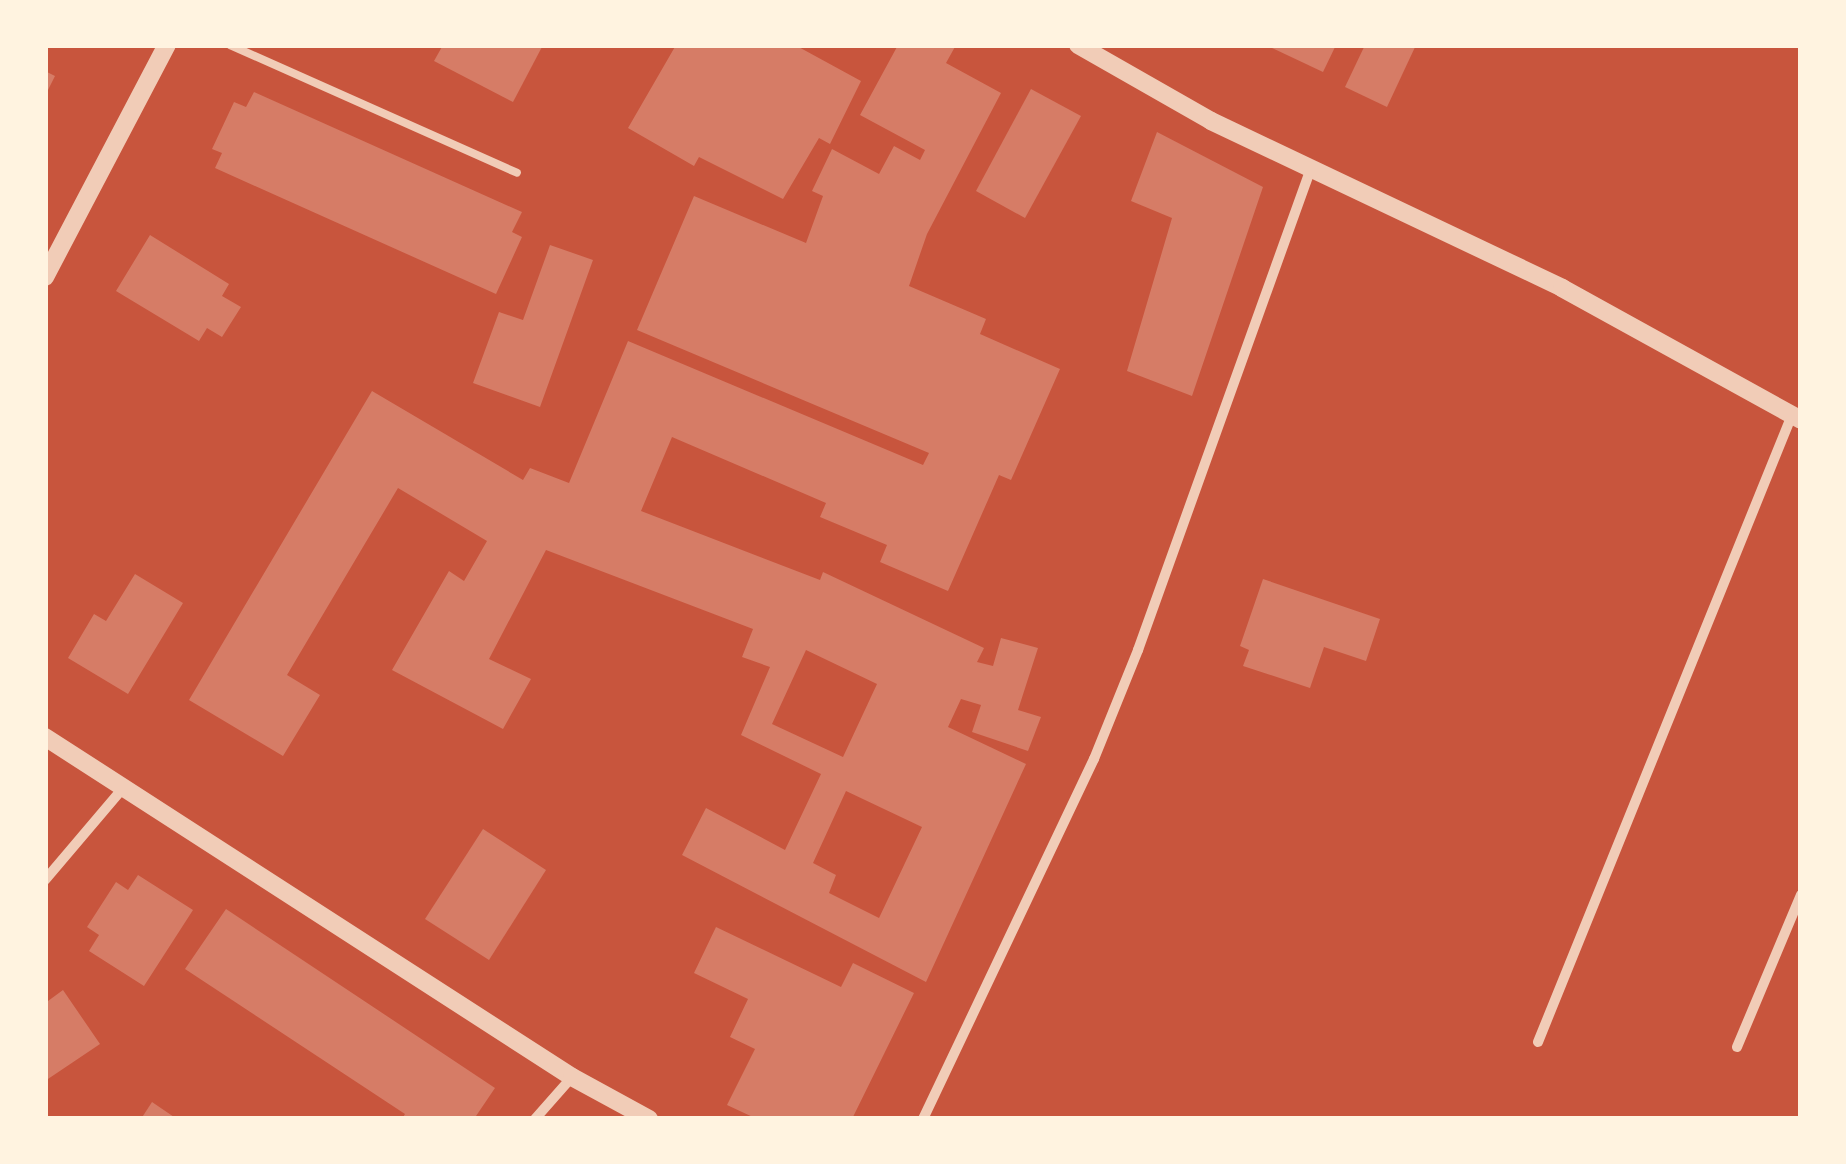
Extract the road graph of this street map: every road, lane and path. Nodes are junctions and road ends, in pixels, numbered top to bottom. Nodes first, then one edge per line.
1 (167, 45) edge
2 (230, 45) edge
3 (1078, 45) edge
4 (1310, 171) junction
5 (517, 172) dead end
6 (45, 277) edge
7 (1797, 418) edge
8 (45, 737) edge
9 (124, 787) junction
10 (45, 880) edge
11 (1801, 895) edge
12 (1538, 1042) dead end
13 (1737, 1047) dead end
14 (572, 1077) junction
15 (534, 1119) edge
16 (649, 1119) edge
17 (923, 1119) edge

1 - 6 street
2 - 5 lane
3 - 4 street
4 - 7 street
4 - 17 street
7 - 12 street
8 - 9 street
9 - 10 street
9 - 14 street
11 - 13 street
14 - 15 street
14 - 16 street

